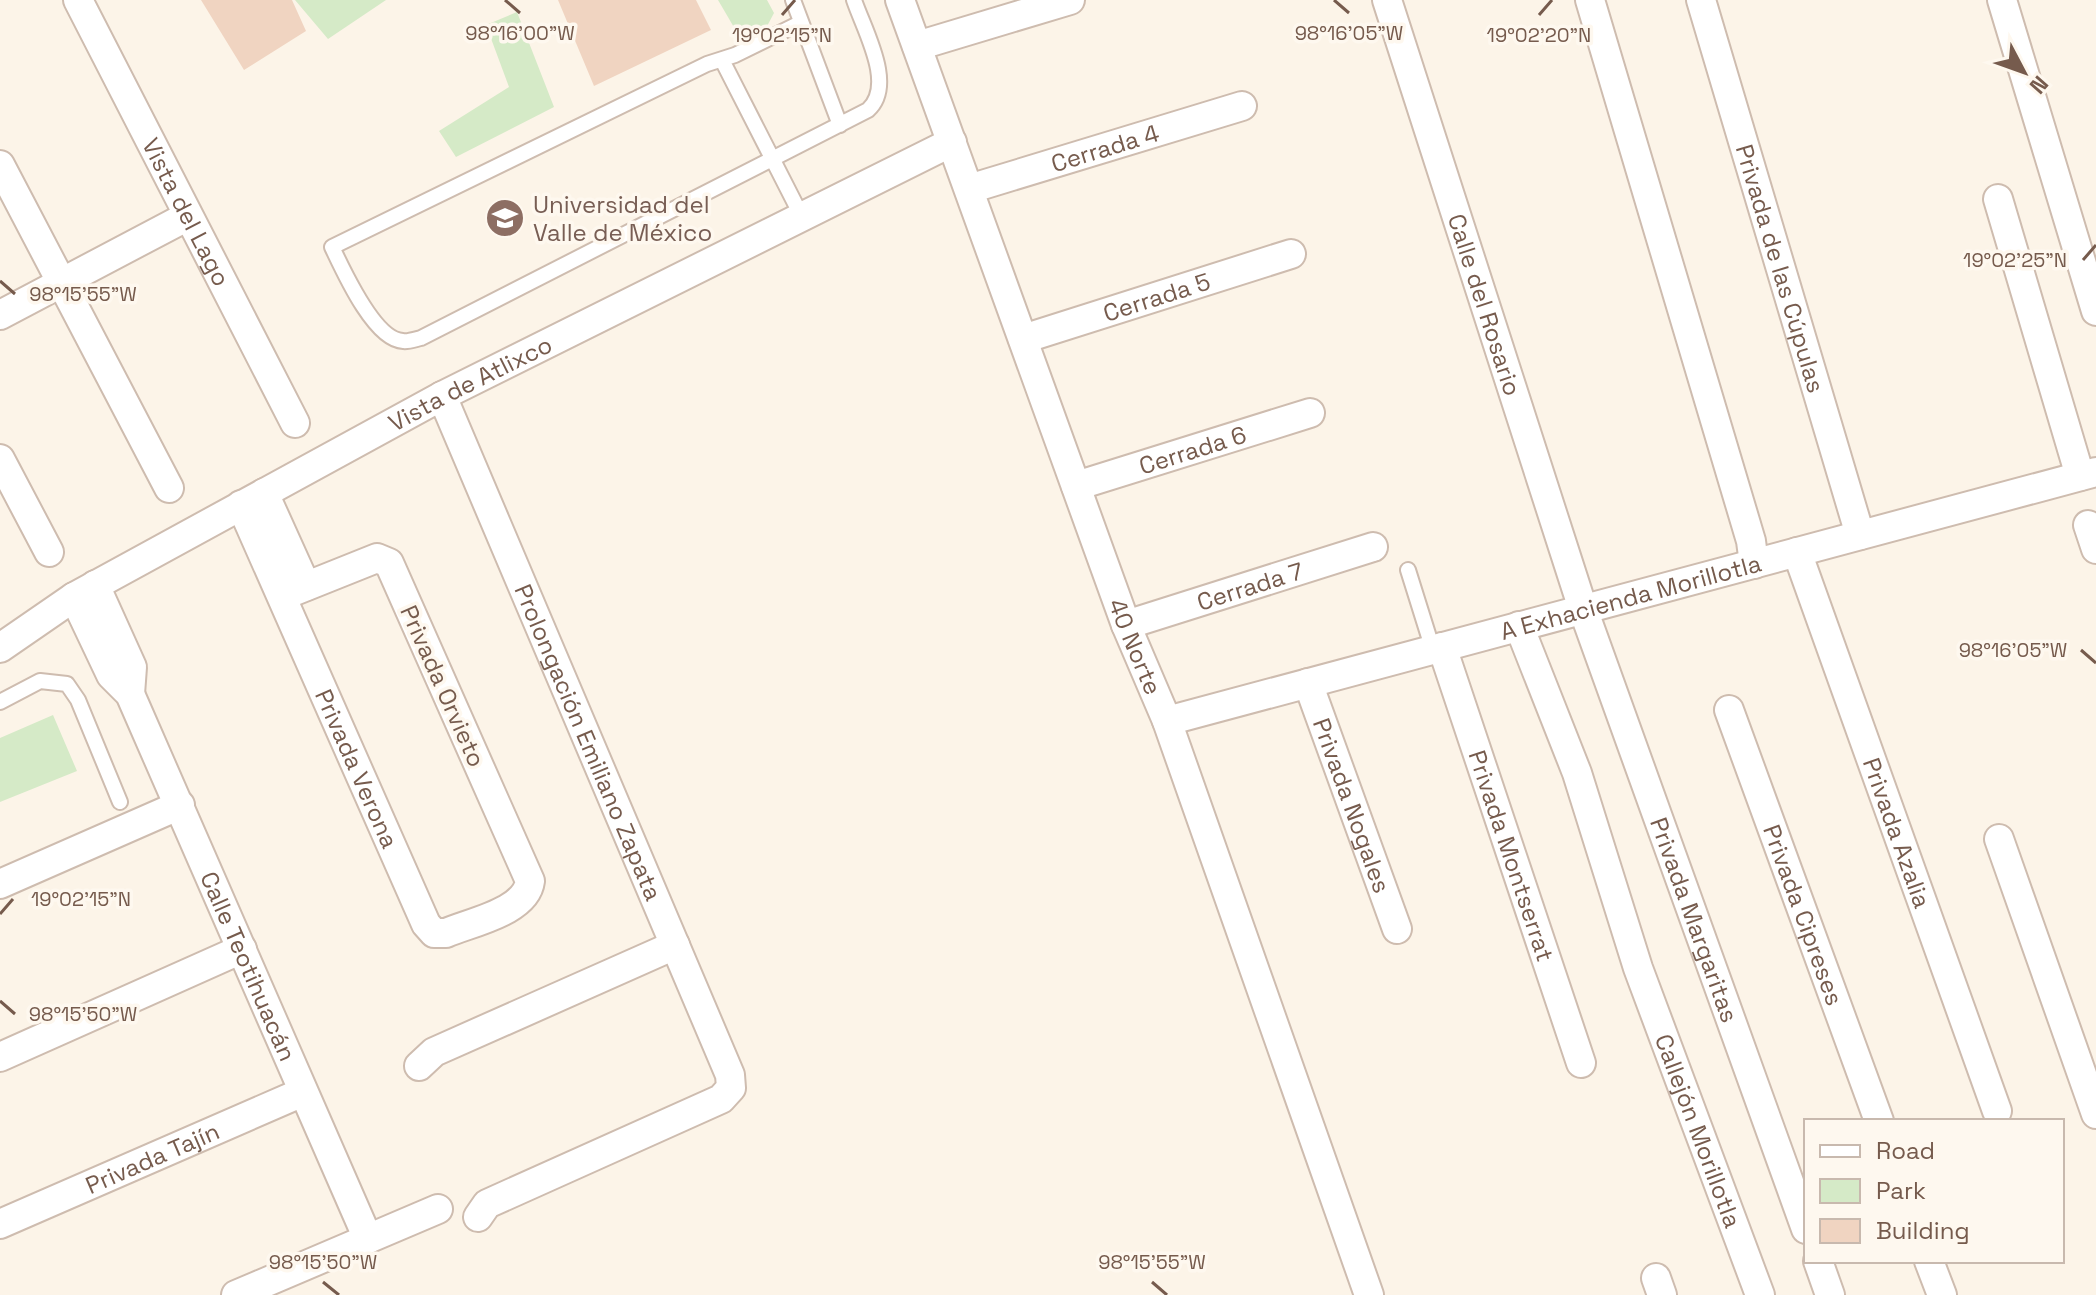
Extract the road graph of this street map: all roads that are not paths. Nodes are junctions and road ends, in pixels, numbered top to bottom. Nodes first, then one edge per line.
1 (78, 0) edge
2 (793, 0) edge
3 (854, 0) edge
4 (900, 0) edge
5 (1070, 0) edge
6 (1387, 0) edge
7 (1590, 0) edge
8 (1701, 0) edge
9 (2002, 0) edge
10 (800, 23) junction
11 (917, 46) junction
12 (722, 60) junction
13 (1242, 106) dead end
14 (840, 125) junction
15 (952, 142) junction
16 (773, 161) junction
17 (0, 165) edge
18 (969, 189) junction
19 (1998, 199) dead end
20 (188, 216) junction
21 (802, 217) junction
22 (1291, 254) dead end
23 (62, 282) junction
24 (2096, 311) edge
25 (0, 315) edge
26 (1023, 339) junction
27 (442, 396) junction
28 (1310, 413) dead end
29 (295, 423) dead end
30 (0, 459) edge
31 (2088, 474) edge
32 (1076, 486) junction
33 (169, 488) dead end
34 (253, 499) junction
35 (1860, 535) junction
36 (1373, 547) dead end
37 (49, 552) dead end
38 (1797, 552) junction
39 (1754, 564) junction
40 (1408, 570) dead end
41 (84, 591) junction
42 (294, 591) junction
43 (1583, 609) junction
44 (1126, 625) junction
45 (1519, 626) junction
46 (0, 648) edge
47 (1437, 649) junction
48 (1308, 683) junction
49 (0, 702) edge
50 (1729, 710) dead end
51 (1167, 721) junction
52 (120, 802) dead end
53 (180, 805) junction
54 (1999, 839) dead end
55 (0, 884) edge
56 (528, 892) joint
57 (1397, 929) dead end
58 (675, 945) junction
59 (242, 949) junction
60 (0, 1057) edge
61 (1581, 1063) dead end
62 (419, 1066) dead end
63 (303, 1092) junction
64 (1997, 1111) dead end
65 (2096, 1114) edge
66 (1878, 1119) edge
67 (438, 1209) dead end
68 (478, 1217) dead end
69 (1804, 1223) edge
70 (0, 1224) edge
71 (368, 1239) junction
72 (1819, 1263) edge
73 (1930, 1263) edge
74 (236, 1295) edge
75 (1369, 1295) edge
76 (1760, 1295) edge
77 (1830, 1295) edge
78 (1942, 1295) edge

1 - 20 street, Vista del Lago
2 - 10 lane
3 - 14 lane
4 - 11 street, 40 Norte
5 - 11 street
6 - 43 street, Calle del Rosario
7 - 39 street
8 - 35 street, Privada de las Cúpulas
9 - 24 street
10 - 12 lane
10 - 14 lane
11 - 15 street, 40 Norte
12 - 16 lane
12 - 16 lane
13 - 18 street, Cerrada 4
14 - 16 lane
15 - 18 street, 40 Norte
15 - 21 street, Vista de Atlixco
16 - 21 lane
17 - 23 street
18 - 26 street, 40 Norte
19 - 31 street
20 - 23 street
20 - 29 street, Vista del Lago
21 - 27 street, Vista de Atlixco
22 - 26 street, Cerrada 5
23 - 25 street
23 - 33 street
26 - 32 street, 40 Norte
27 - 34 street, Vista de Atlixco
27 - 58 street, Prolongación Emiliano Zapata
28 - 32 street, Cerrada 6
30 - 37 street
31 - 35 street, A Exhacienda Morillotla
32 - 44 street, 40 Norte
34 - 41 street, Vista de Atlixco
34 - 42 street, Privada Verona
35 - 38 street, A Exhacienda Morillotla
36 - 44 street, Cerrada 7
38 - 39 street, A Exhacienda Morillotla
38 - 64 street, Privada Azalia
39 - 43 street, A Exhacienda Morillotla
40 - 47 lane
41 - 46 street, Vista de Atlixco
41 - 53 street, Calle Teotihuacán
42 - 56 street, Privada Orvieto
42 - 56 street, Privada Verona
43 - 45 street, A Exhacienda Morillotla
43 - 69 street, Privada Margaritas
44 - 51 street, 40 Norte
45 - 47 street, A Exhacienda Morillotla
45 - 76 street, Callejón Morillotla
47 - 48 street, A Exhacienda Morillotla
47 - 61 street, Privada Montserrat
48 - 51 street, A Exhacienda Morillotla
48 - 57 street, Privada Nogales
49 - 52 lane
50 - 66 street, Privada Cipreses
51 - 75 street, 40 Norte
53 - 55 street
53 - 59 street, Calle Teotihuacán
54 - 65 street
58 - 62 street
58 - 68 street, Prolongación Emiliano Zapata
59 - 60 street
59 - 63 street, Calle Teotihuacán
63 - 70 street, Privada Tajín
63 - 71 street, Calle Teotihuacán
67 - 71 street
71 - 74 street
72 - 77 street
73 - 78 street

